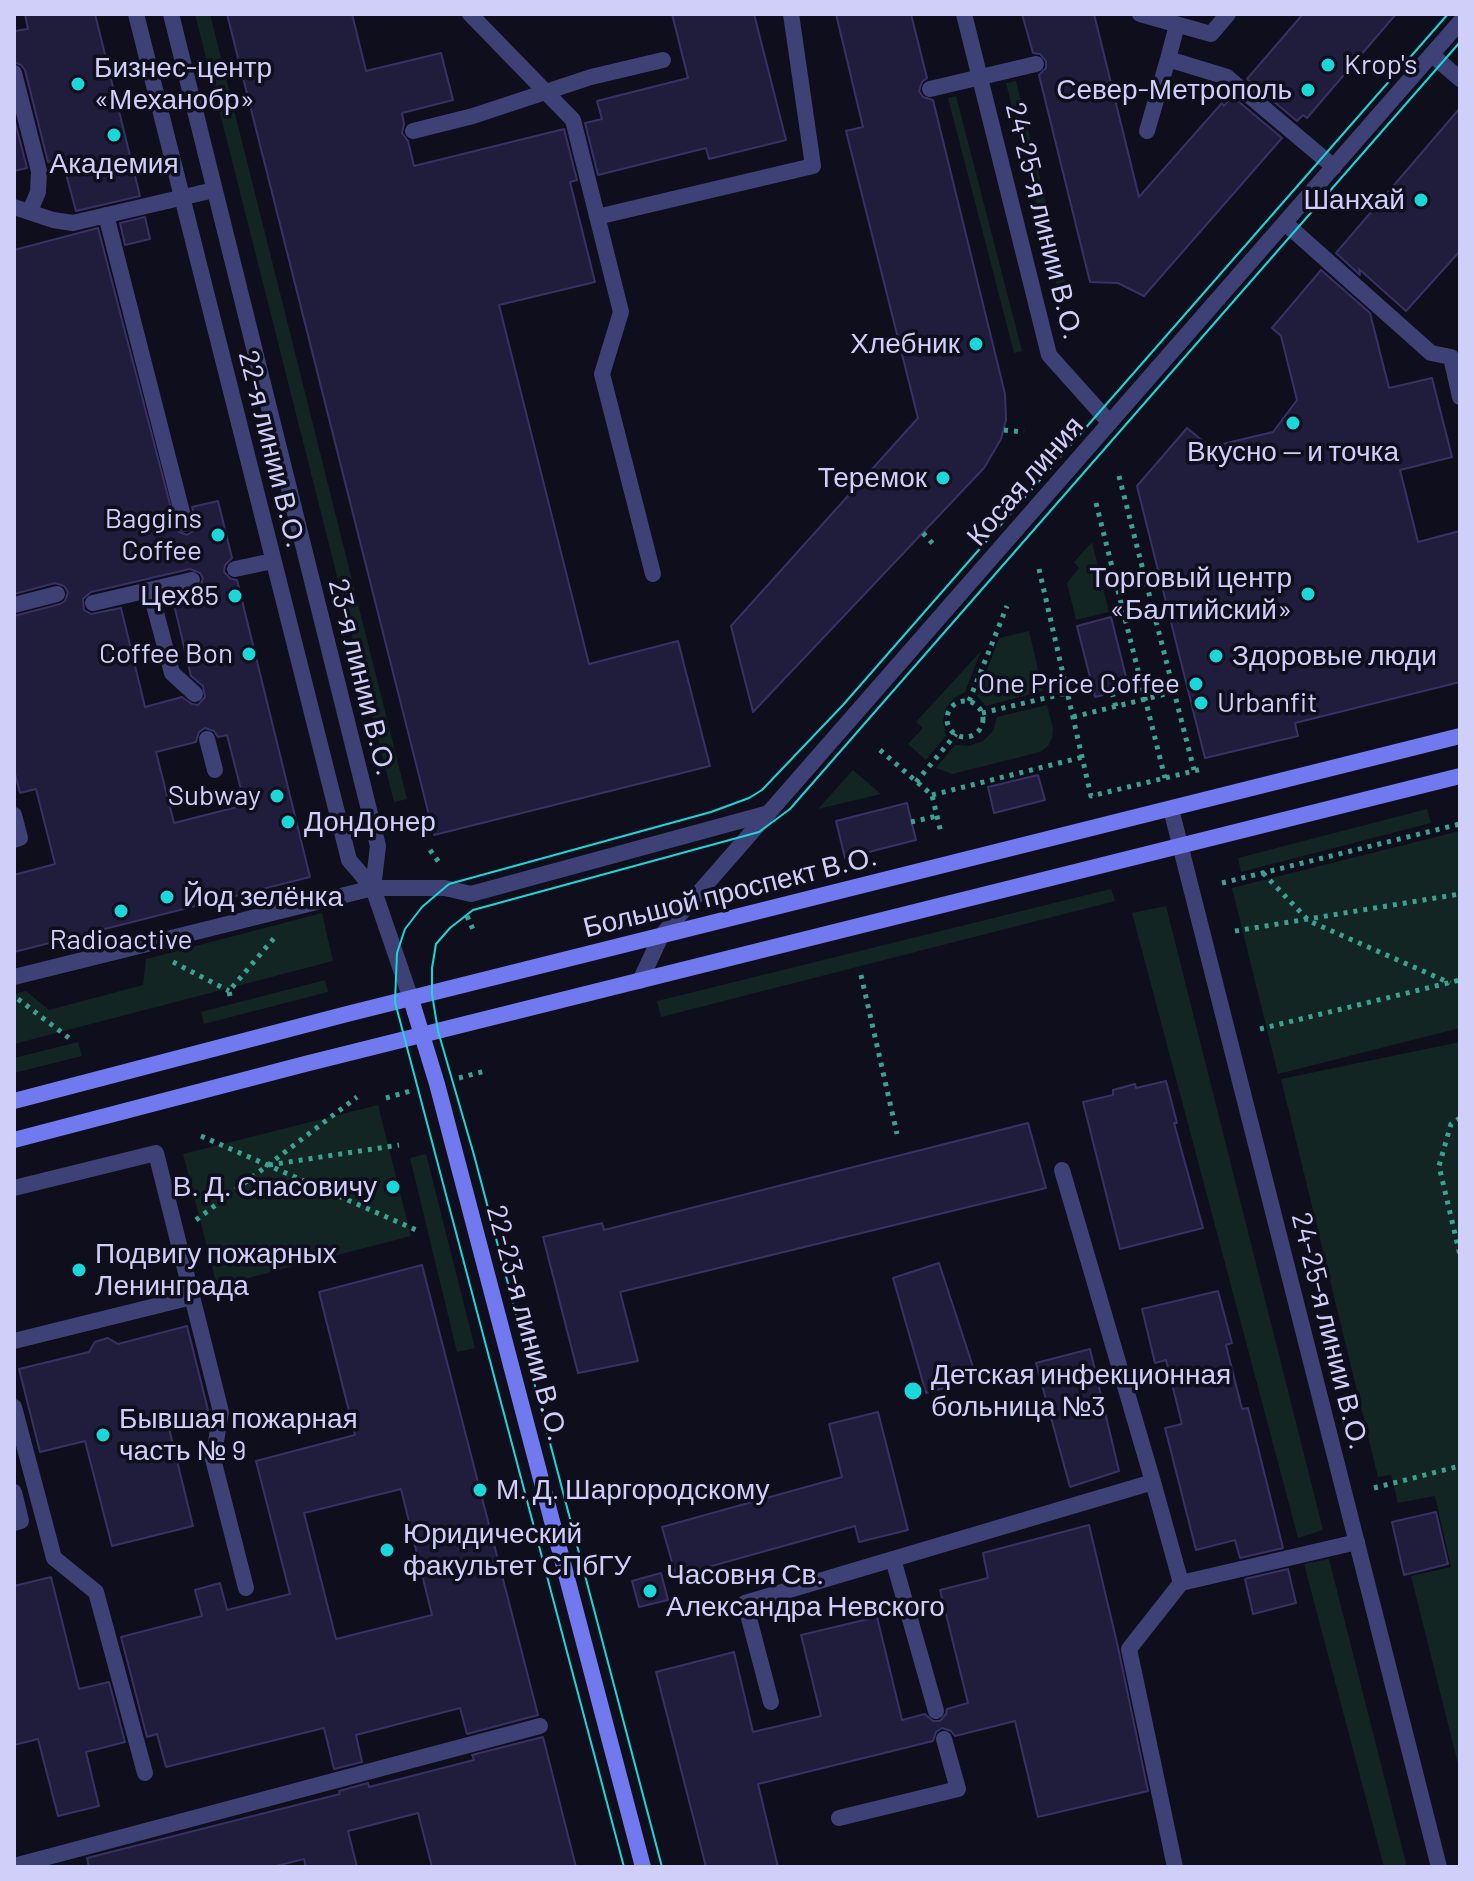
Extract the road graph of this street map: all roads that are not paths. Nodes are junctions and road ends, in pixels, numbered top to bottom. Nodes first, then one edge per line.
1 (136, 14) edge
2 (171, 14) edge
3 (470, 14) edge
4 (791, 14) edge
5 (964, 14) edge
6 (1140, 14) edge
7 (1228, 14) edge
8 (1460, 22) edge
9 (1177, 25) junction
10 (1432, 55) junction
11 (1168, 59) junction
12 (663, 60) dead end
13 (1036, 64) dead end
14 (14, 73) edge
15 (980, 78) junction
16 (1460, 79) edge
17 (930, 89) dead end
18 (545, 92) junction
19 (413, 131) dead end
20 (1147, 131) dead end
21 (1334, 167) junction
22 (214, 190) junction
23 (182, 198) junction
24 (22, 209) edge
25 (106, 215) junction
26 (597, 217) junction
27 (1285, 223) junction
28 (1460, 397) edge
29 (1109, 422) junction
30 (185, 524) dead end
31 (273, 561) junction
32 (235, 569) dead end
33 (653, 574) dead end
34 (192, 580) dead end
35 (150, 590) junction
36 (57, 594) dead end
37 (93, 603) dead end
38 (14, 605) edge
39 (195, 694) dead end
40 (1460, 736) edge
41 (207, 739) dead end
42 (215, 770) dead end
43 (1460, 776) edge
44 (1171, 809) junction
45 (769, 813) junction
46 (14, 815) edge
47 (14, 840) edge
48 (1181, 845) junction
49 (373, 888) junction
50 (661, 936) junction
51 (14, 977) edge
52 (640, 981) junction
53 (411, 999) junction
54 (422, 1035) junction
55 (14, 1101) edge
56 (14, 1140) edge
57 (1062, 1170) dead end
58 (14, 1188) edge
59 (192, 1297) junction
60 (14, 1341) edge
61 (14, 1407) edge
62 (1153, 1482) junction
63 (14, 1492) edge
64 (14, 1523) edge
65 (1357, 1542) junction
66 (893, 1559) junction
67 (1181, 1583) junction
68 (246, 1588) dead end
69 (771, 1702) dead end
70 (936, 1711) dead end
71 (540, 1726) dead end
72 (944, 1739) dead end
73 (145, 1773) dead end
74 (839, 1818) dead end
75 (14, 1866) edge
76 (643, 1867) edge
77 (1175, 1867) edge
78 (1439, 1867) edge

1 - 23 street, 22-я линии В.О.
2 - 22 street, 23-я линии В.О.
3 - 18 street
4 - 26 street
5 - 15 street, 24-25-я линии В.О.
6 - 9 street
7 - 9 street
8 - 10 street, Косая линия
9 - 11 street
10 - 16 street
10 - 21 street, Косая линия
11 - 20 street
11 - 21 street
12 - 18 street
13 - 15 street
14 - 24 street
15 - 17 street
15 - 29 street, 24-25-я линии В.О.
18 - 19 street
18 - 26 street
21 - 27 street, Косая линия
22 - 23 street
22 - 49 street, 23-я линии В.О.
23 - 25 street
23 - 31 street, 22-я линии В.О.
24 - 25 street
25 - 30 street
26 - 33 street
27 - 28 street
27 - 29 street, Косая линия
29 - 45 street, Косая линия
31 - 32 street
31 - 49 street, 22-я линии В.О.
34 - 35 street
35 - 37 street
35 - 39 street
36 - 38 street
40 - 44 main road, Большой проспект В.О.
41 - 42 street
43 - 48 main road
44 - 48 street, 24-25-я линии В.О.
44 - 50 main road, Большой проспект В.О.
45 - 49 street
45 - 50 street, Косая линия
46 - 47 street
48 - 52 main road
48 - 65 street, 24-25-я линии В.О.
49 - 51 street
49 - 53 street, 22-23-я линии В.О.
50 - 52 street, Косая линия
50 - 53 main road, Большой проспект В.О.
52 - 54 main road
53 - 54 main road, 22-23-я линии В.О.
53 - 55 main road, Большой проспект В.О.
54 - 56 main road
54 - 76 main road, 22-23-я линии В.О.
57 - 62 street
58 - 59 street
59 - 60 street
59 - 68 street
61 - 73 street
62 - 66 street
62 - 67 street
63 - 64 street
65 - 67 street
65 - 78 street, 24-25-я линии В.О.
66 - 69 street
66 - 70 street
67 - 77 street
71 - 75 street
72 - 74 street

